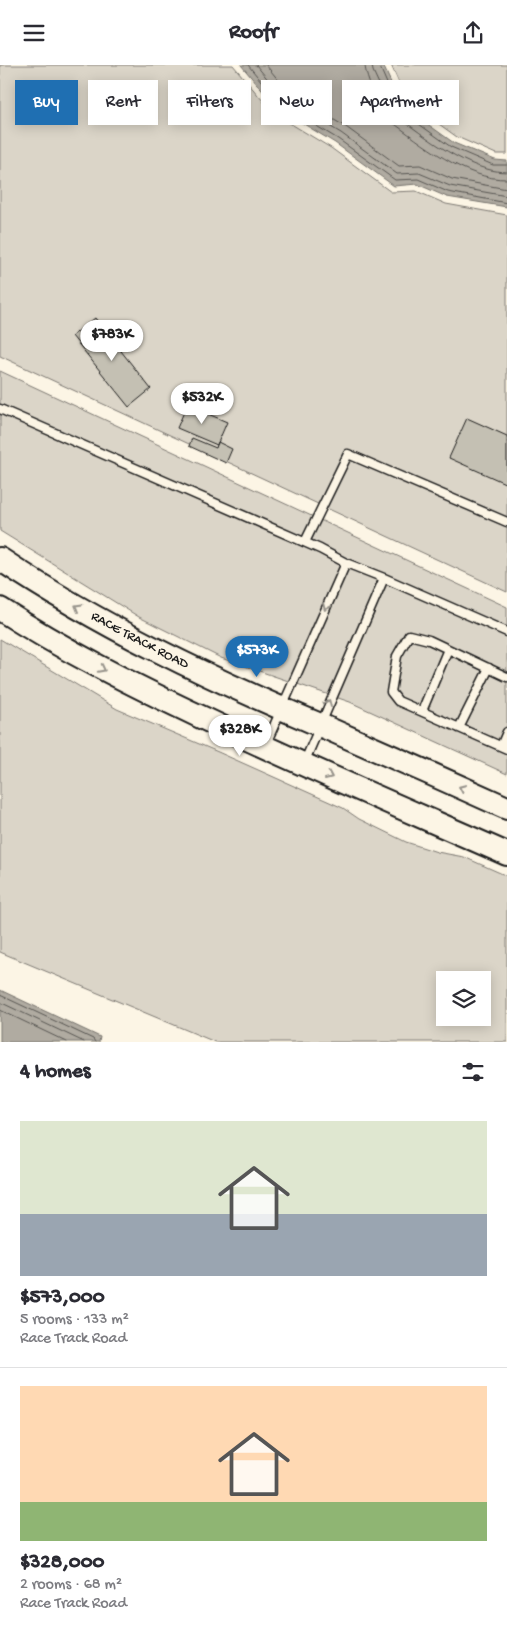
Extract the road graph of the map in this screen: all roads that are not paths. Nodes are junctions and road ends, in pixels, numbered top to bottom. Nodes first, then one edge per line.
1 (0, 409) edge
2 (507, 522) edge
3 (305, 543) junction
4 (0, 559) edge
5 (346, 563) junction
6 (384, 578) junction
7 (0, 609) edge
8 (507, 632) edge
9 (448, 649) junction
10 (488, 668) junction
11 (507, 677) edge
12 (281, 710) junction
13 (422, 711) junction
14 (319, 725) junction
15 (459, 728) junction
16 (507, 732) edge
17 (504, 747) edge
18 (265, 748) junction
19 (303, 764) junction
20 (507, 808) edge
21 (507, 854) edge

1 - 3 lane
2 - 3 lane
3 - 5 lane
12 -> 4 main road, RACE TRACK ROAD
5 - 6 lane
5 -> 12 lane
6 - 8 lane
14 -> 6 lane
7 -> 18 main road
9 - 10 lane
9 - 13 lane
9 - 13 lane
10 - 11 lane
10 - 15 lane
12 - 14 main road, RACE TRACK ROAD
12 - 18 lane
13 - 15 lane
14 - 19 lane
20 -> 14 main road, RACE TRACK ROAD
15 - 17 lane
16 - 17 lane
18 - 19 main road
19 -> 21 main road

